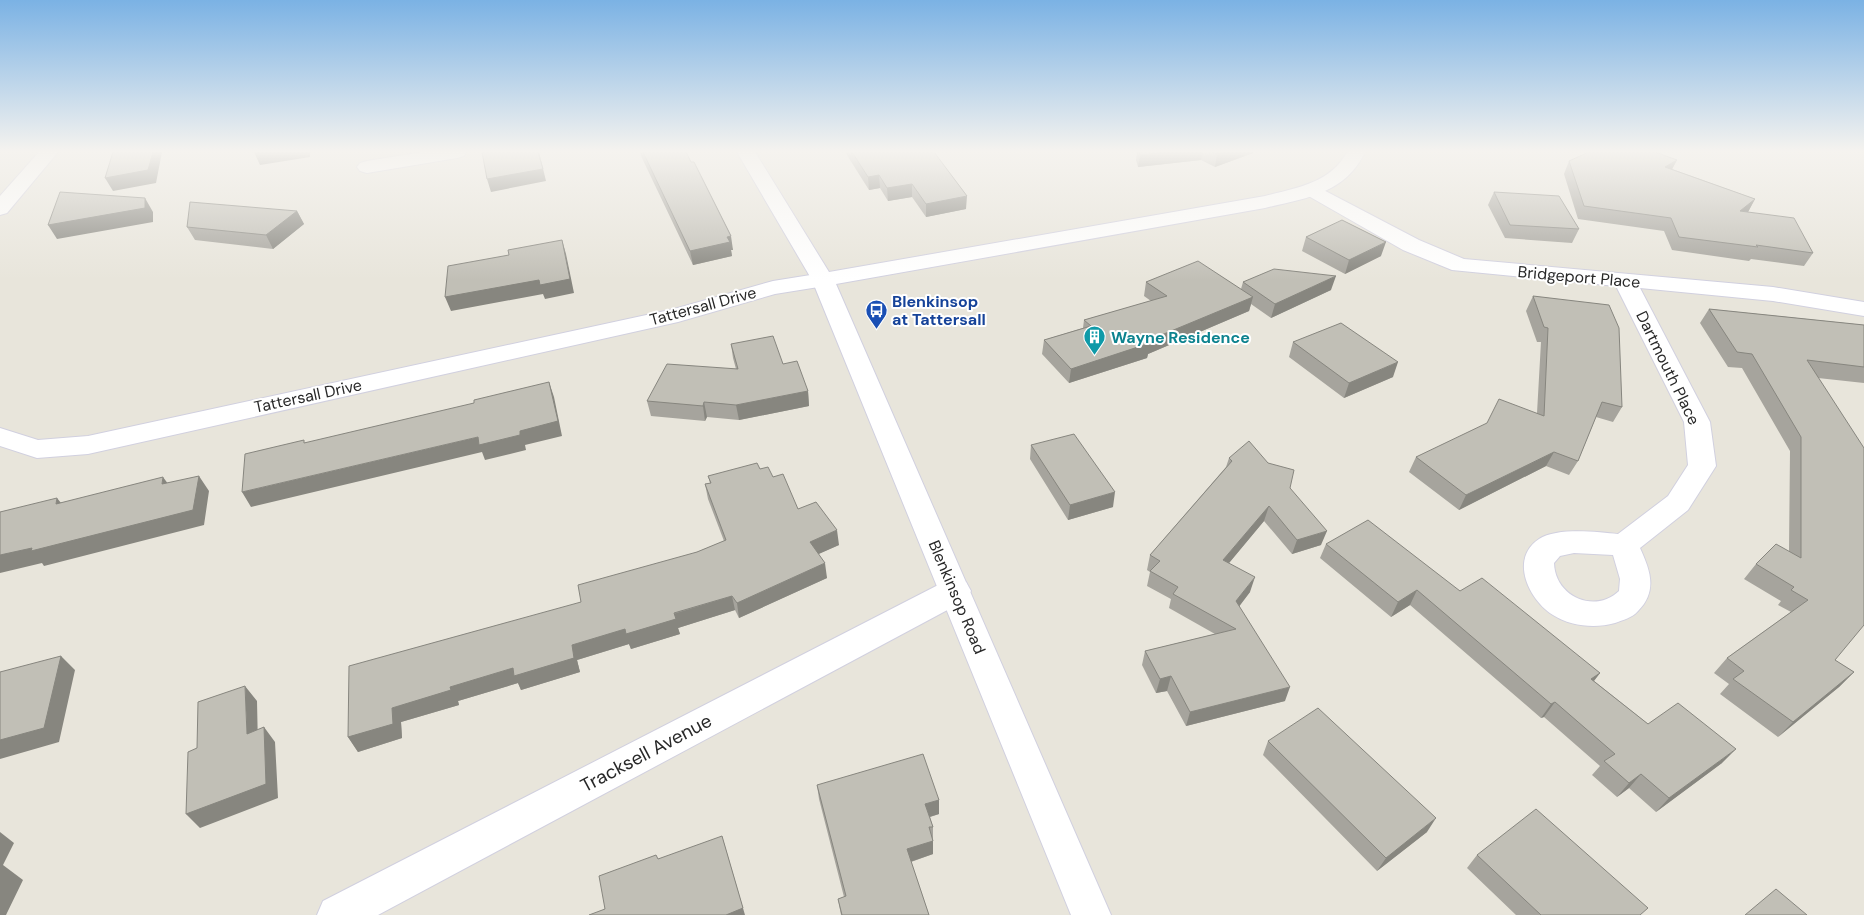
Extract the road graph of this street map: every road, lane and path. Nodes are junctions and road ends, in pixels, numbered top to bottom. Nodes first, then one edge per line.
1 (12, 195) edge
2 (772, 195) edge
3 (1294, 195) edge
4 (1320, 195) edge
5 (0, 209) edge
6 (823, 280) junction
7 (1624, 280) junction
8 (1864, 309) edge
9 (0, 437) edge
10 (1624, 545) dead end
11 (955, 591) junction
12 (337, 915) edge
13 (1091, 915) edge

1 - 5 street
2 - 6 street, Blenkinsop Road
3 - 6 street, Tattersall Drive
4 - 7 street, Bridgeport Place
6 - 9 street, Tattersall Drive
6 - 11 street, Blenkinsop Road
7 - 8 street, Bridgeport Place
7 - 10 street, Dartmouth Place
11 - 12 street, Tracksell Avenue
11 - 13 street, Blenkinsop Road

